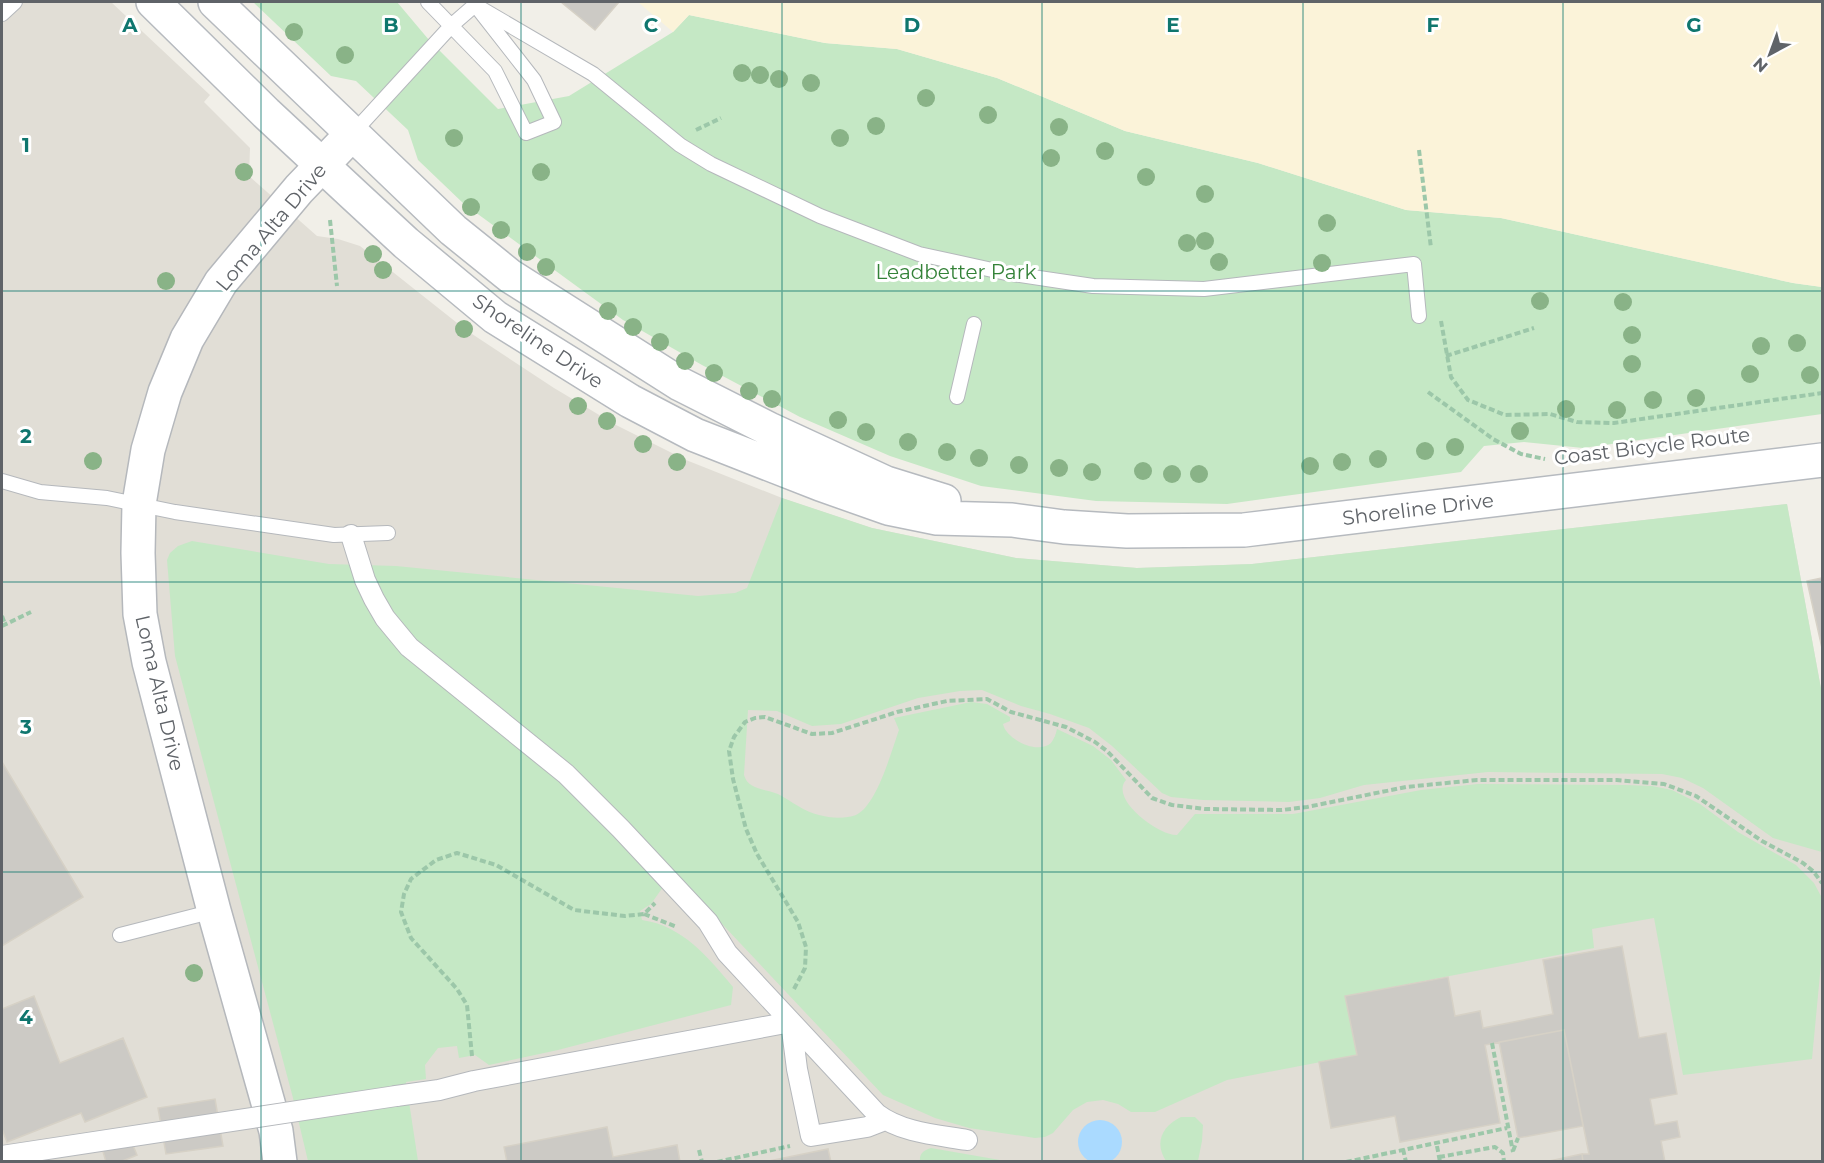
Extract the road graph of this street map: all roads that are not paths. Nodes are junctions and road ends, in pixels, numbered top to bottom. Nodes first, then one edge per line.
1 (15, 2) edge
2 (153, 2) edge
3 (215, 2) edge
4 (428, 2) edge
5 (475, 5) junction
6 (2, 14) edge
7 (452, 25) junction
8 (352, 134) junction
9 (322, 165) junction
10 (1419, 316) dead end
11 (974, 324) dead end
12 (957, 397) dead end
13 (1822, 460) edge
14 (2, 481) edge
15 (139, 504) junction
16 (1012, 520) junction
17 (388, 533) dead end
18 (351, 535) junction
19 (214, 910) junction
20 (120, 935) dead end
21 (790, 1022) junction
22 (885, 1120) junction
23 (967, 1140) dead end
24 (2, 1156) edge
25 (280, 1161) edge

1 - 6 lane
2 - 9 main road, Shoreline Drive
3 - 8 main road, Shoreline Drive
4 - 7 lane
5 - 7 lane
5 - 7 lane
5 - 10 lane
7 - 8 lane
8 - 9 main road, Loma Alta Drive
8 - 16 main road, Shoreline Drive
9 - 15 main road, Loma Alta Drive
9 - 16 main road, Shoreline Drive
11 - 12 lane
13 - 16 main road, Shoreline Drive
14 - 15 lane
15 - 18 lane
15 - 19 main road, Loma Alta Drive
17 - 18 lane
18 - 21 street
19 - 20 lane
19 - 25 main road, Loma Alta Drive
21 - 22 street
21 - 22 street
21 - 24 street, bridge
22 - 23 street

